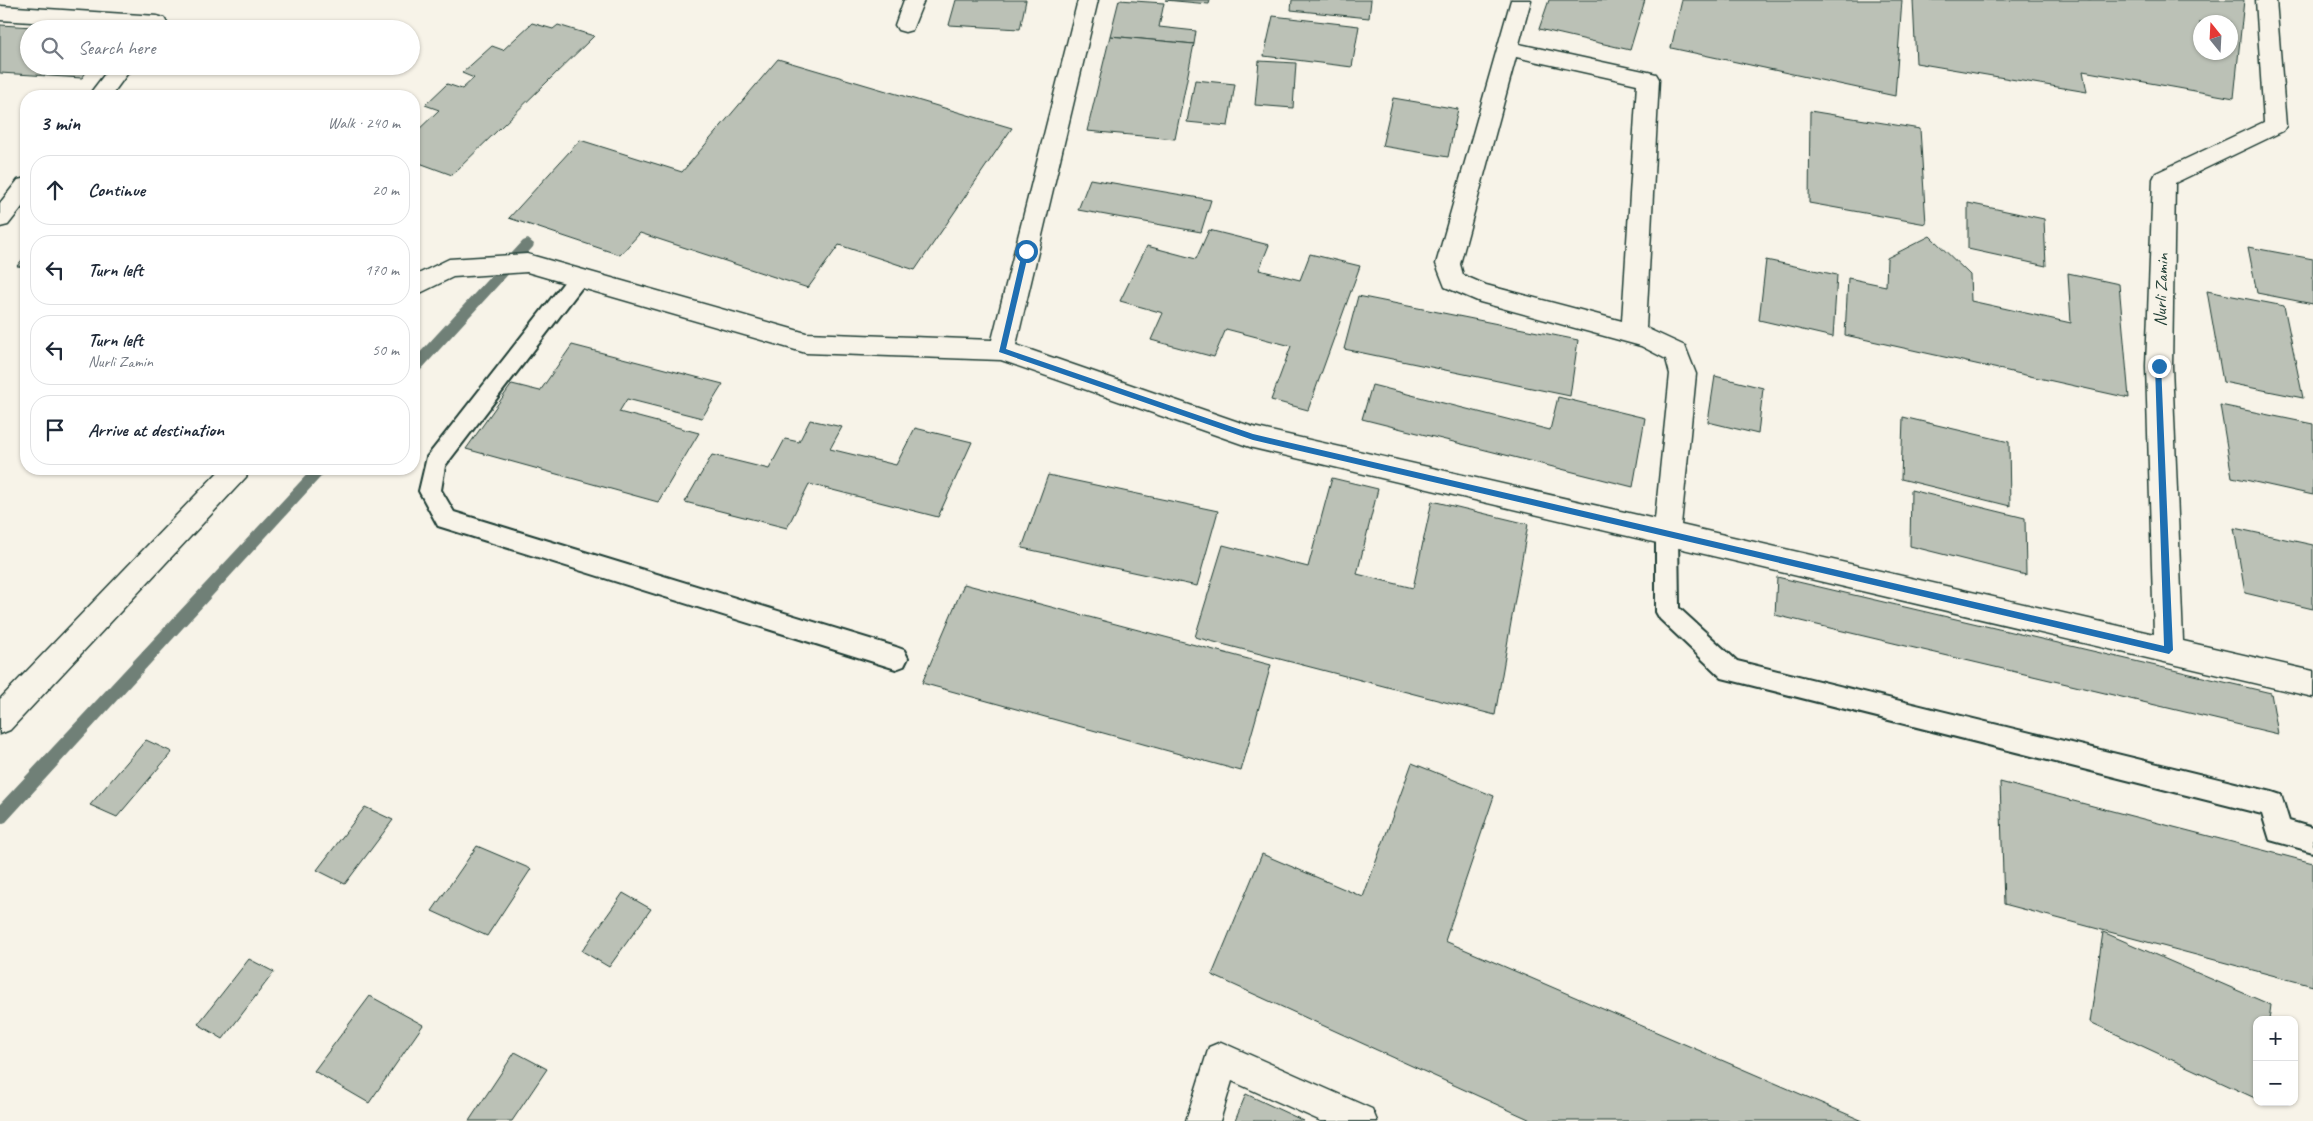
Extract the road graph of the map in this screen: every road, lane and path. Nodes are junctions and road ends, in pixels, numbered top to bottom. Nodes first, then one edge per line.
1 (914, 0) edge
2 (1088, 0) edge
3 (1521, 0) edge
4 (2266, 0) edge
5 (0, 13) edge
6 (110, 20) edge
7 (905, 25) dead end
8 (1508, 48) junction
9 (116, 75) edge
10 (104, 90) edge
11 (20, 194) edge
12 (0, 219) edge
13 (579, 277) junction
14 (420, 284) edge
15 (1633, 334) junction
16 (1002, 350) junction
17 (231, 475) edge
18 (1667, 533) junction
19 (2169, 650) junction
20 (896, 658) dead end
21 (2313, 684) edge
22 (0, 720) edge
23 (2313, 840) edge
24 (1203, 1121) edge
25 (1360, 1121) edge

1 - 7 street
2 - 16 street
3 - 8 street
4 - 19 street, Nurli Zamin
5 - 6 street
8 - 15 street
8 - 15 street
9 - 10 street
11 - 12 street
13 - 14 street
13 - 16 street
13 - 20 lane
15 - 18 street
16 - 18 street
17 - 22 street
18 - 19 street
18 - 23 lane
19 - 21 street
24 - 25 street

